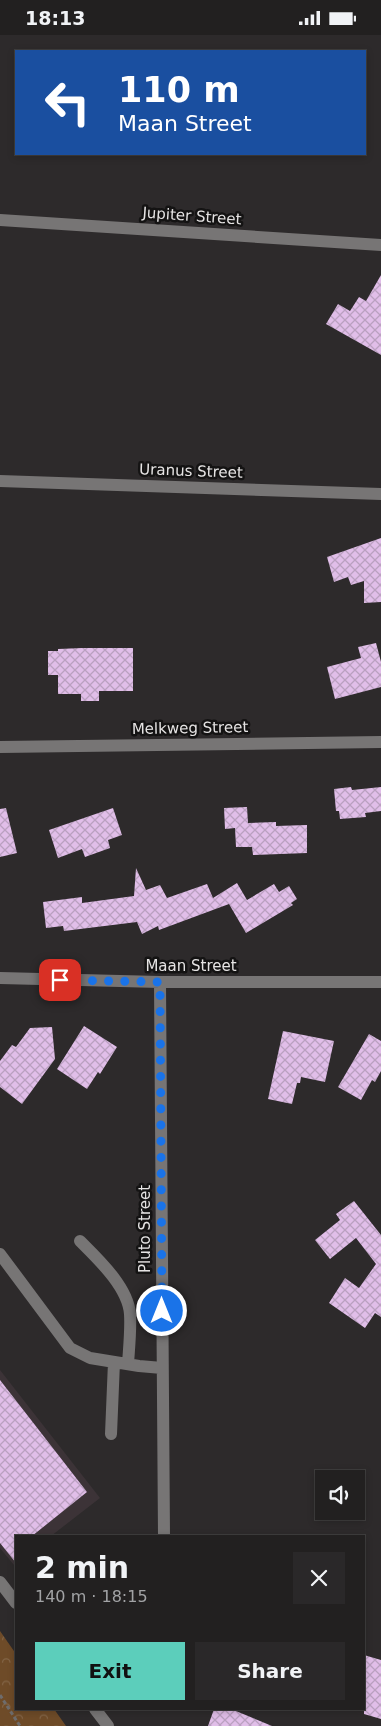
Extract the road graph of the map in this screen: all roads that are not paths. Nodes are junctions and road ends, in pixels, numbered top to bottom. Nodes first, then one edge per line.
1 (0, 219) edge
2 (381, 245) edge
3 (0, 481) edge
4 (381, 494) edge
5 (381, 742) edge
6 (0, 747) edge
7 (0, 978) edge
8 (160, 982) junction
9 (381, 982) edge
10 (80, 1241) dead end
11 (0, 1255) edge
12 (114, 1362) junction
13 (128, 1365) junction
14 (162, 1369) junction
15 (111, 1434) dead end
16 (164, 1535) edge
17 (0, 1582) edge
18 (15, 1602) edge
19 (97, 1710) edge
20 (108, 1726) edge

1 - 2 street, Jupiter Street
3 - 4 street, Uranus Street
5 - 6 street, Melkweg Street
7 - 8 street, Maan Street
8 - 9 street, Maan Street
8 - 14 street, Pluto Street
10 - 13 street
11 - 12 street
12 - 13 street
12 - 15 street
13 - 14 street
14 - 16 street, Pluto Street
17 - 18 street
19 - 20 street

